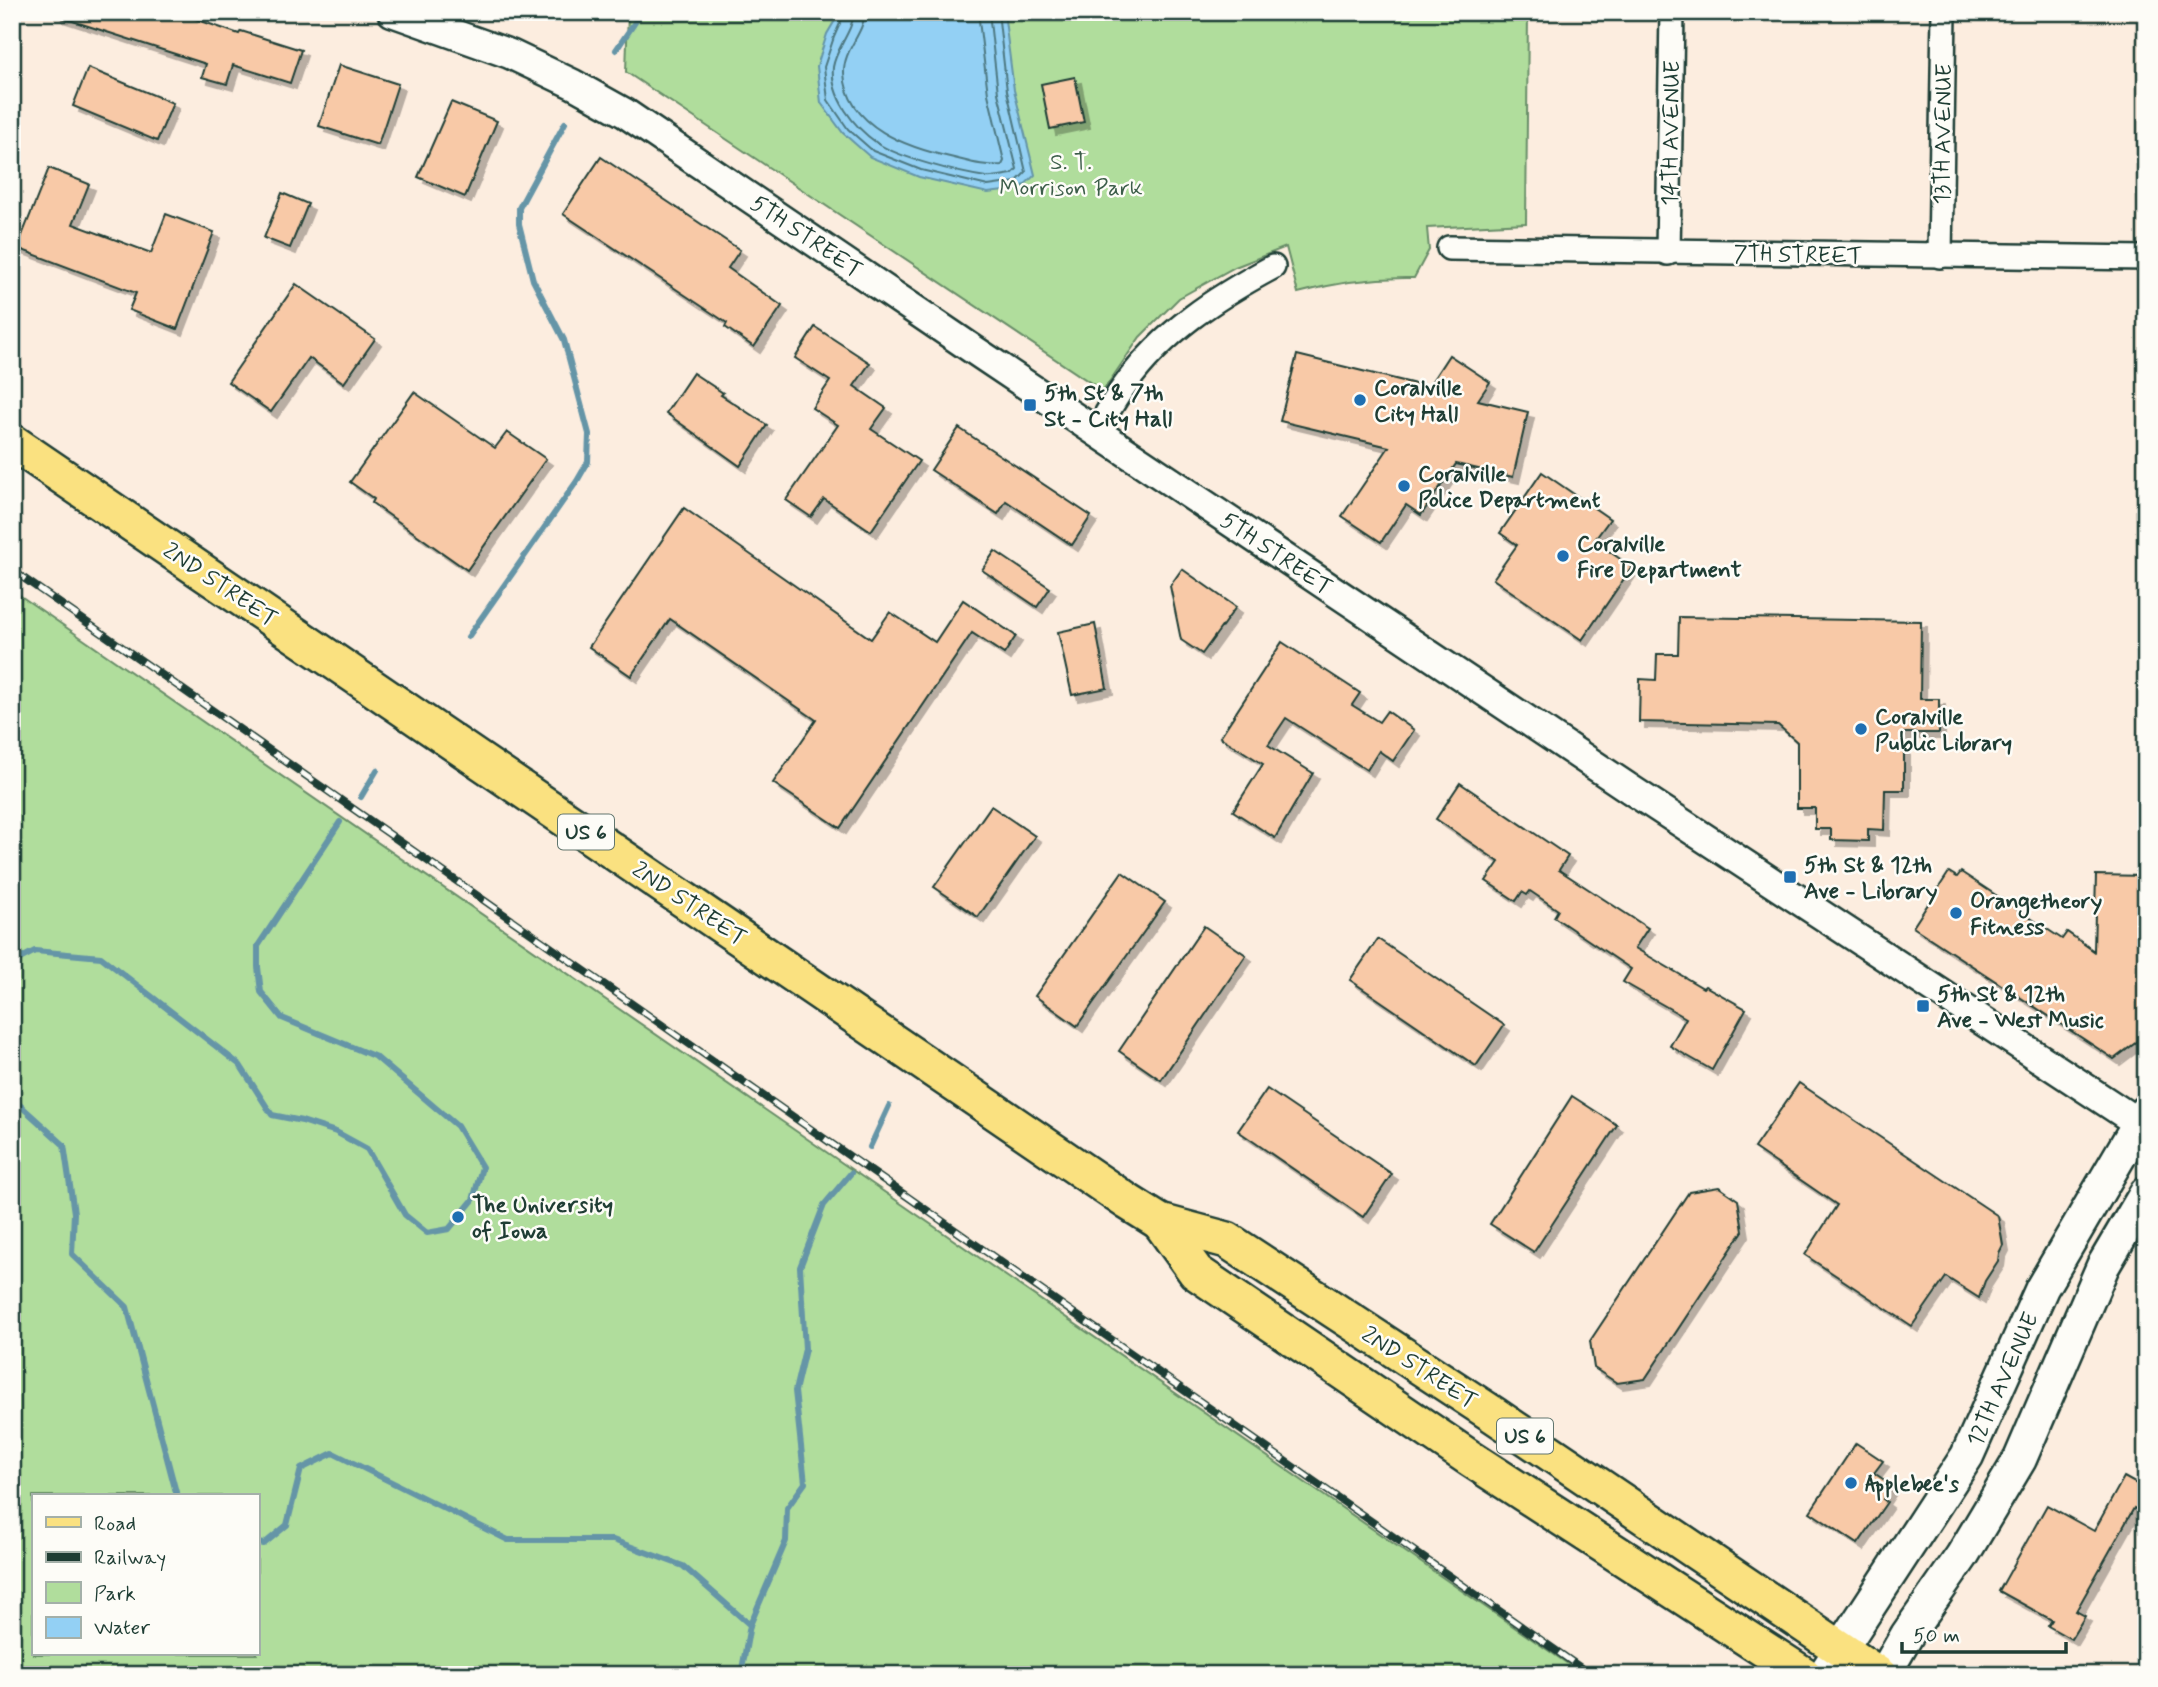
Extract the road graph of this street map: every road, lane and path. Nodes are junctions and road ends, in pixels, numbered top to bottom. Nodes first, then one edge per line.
1 (392, 12) edge
2 (1672, 12) edge
3 (1944, 12) edge
4 (1449, 248) dead end
5 (1668, 253) junction
6 (1940, 256) junction
7 (2146, 258) edge
8 (1273, 267) dead end
9 (1096, 432) junction
10 (12, 442) edge
11 (2143, 1121) edge
12 (2146, 1193) edge
13 (1160, 1222) junction
14 (1833, 1662) edge
15 (1804, 1675) edge
16 (1881, 1675) edge

1 - 9 street, 5TH STREET
2 - 5 street, 14TH AVENUE
3 - 6 street, 13TH AVENUE
4 - 5 street, 7TH STREET
5 - 6 street, 7TH STREET
6 - 7 street, 7TH STREET
8 - 9 street
9 - 11 street, 5TH STREET
10 - 13 main road, 2ND STREET / US 6
11 - 14 main road, 12TH AVENUE
12 - 16 main road, 12TH AVENUE
13 - 14 main road, 2ND STREET / US 6
13 - 15 main road, 2ND STREET / US 6
14 - 16 main road, 2ND STREET / US 6

